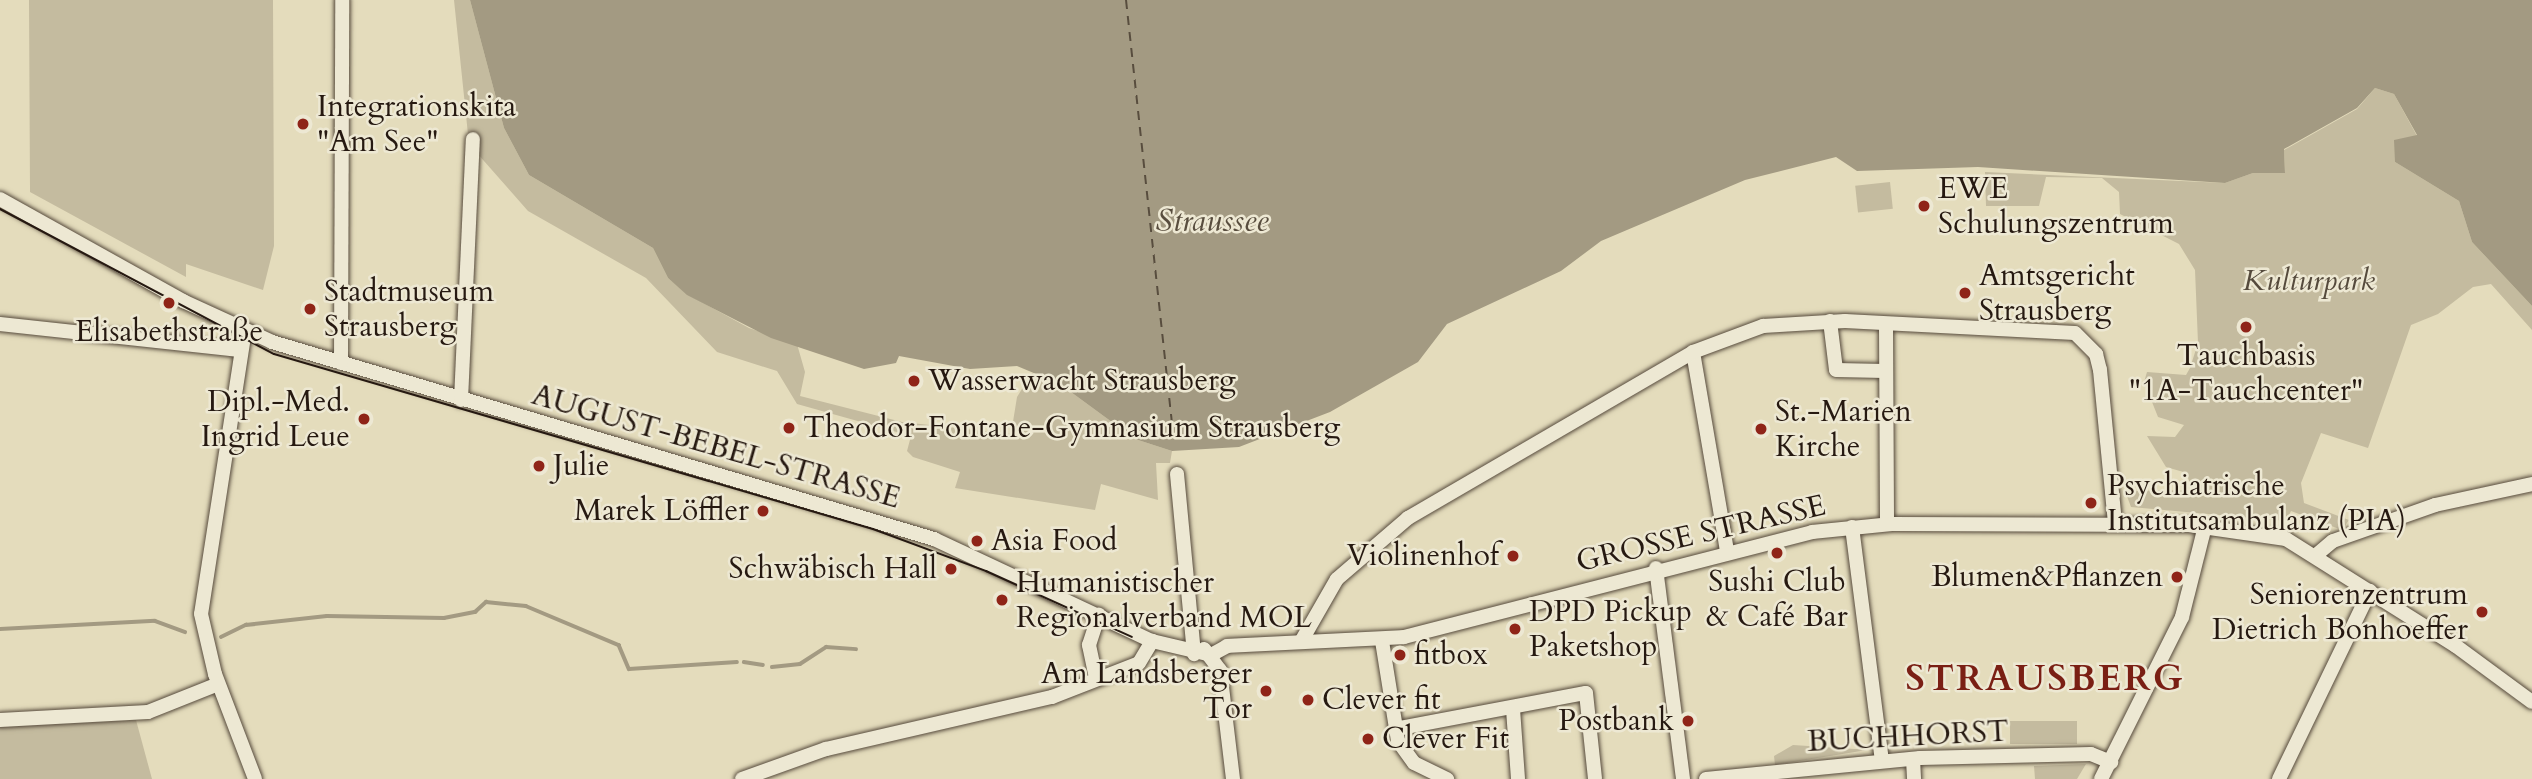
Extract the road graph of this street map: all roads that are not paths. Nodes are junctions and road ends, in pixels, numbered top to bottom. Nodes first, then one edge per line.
1 (342, 0) edge
2 (473, 139) dead end
3 (0, 199) edge
4 (1830, 321) junction
5 (0, 324) edge
6 (1886, 326) junction
7 (245, 330) junction
8 (240, 350) junction
9 (1693, 352) junction
10 (341, 363) junction
11 (1885, 371) junction
12 (461, 400) junction
13 (1177, 474) dead end
14 (2532, 484) edge
15 (2115, 523) junction
16 (1887, 524) junction
17 (1852, 527) junction
18 (2204, 530) junction
19 (1727, 551) junction
20 (2315, 556) junction
21 (1656, 568) junction
22 (2370, 591) junction
23 (1099, 615) junction
24 (1303, 640) junction
25 (1382, 641) junction
26 (1156, 642) junction
27 (1232, 646) junction
28 (1194, 649) junction
29 (1211, 656) junction
30 (1096, 678) junction
31 (218, 684) junction
32 (2532, 702) edge
33 (1223, 705) junction
34 (1513, 709) junction
35 (0, 720) edge
36 (1395, 729) junction
37 (1913, 759) junction
38 (1882, 761) junction
39 (2112, 761) junction
40 (1742, 777) edge
41 (255, 779) edge
42 (741, 779) edge
43 (1233, 779) edge
44 (1447, 779) edge
45 (1518, 779) edge
46 (1595, 779) edge
47 (1683, 779) edge
48 (1706, 779) edge
49 (1914, 779) edge
50 (2101, 779) edge
51 (2279, 779) edge

1 - 10 street
2 - 12 street
3 - 7 street, AUGUST-BEBEL-STRASSE
4 - 6 street
4 - 9 street
4 - 11 street
5 - 8 street
6 - 11 street
6 - 15 street
7 - 8 street
7 - 10 street, AUGUST-BEBEL-STRASSE
8 - 31 street
9 - 19 street
9 - 24 street
10 - 12 street, AUGUST-BEBEL-STRASSE
11 - 16 street
12 - 23 street, AUGUST-BEBEL-STRASSE
13 - 28 street
14 - 20 street
15 - 16 street, GROSSE STRASSE
15 - 18 street, GROSSE STRASSE
16 - 17 street, GROSSE STRASSE
17 - 19 street, GROSSE STRASSE
17 - 38 street
18 - 20 street, GROSSE STRASSE
18 - 39 street
19 - 21 street, GROSSE STRASSE
20 - 22 street, GROSSE STRASSE
21 - 25 street, GROSSE STRASSE
21 - 47 street
22 - 32 street, GROSSE STRASSE
22 - 51 street
23 - 26 street, AUGUST-BEBEL-STRASSE
23 - 30 street
24 - 25 street, GROSSE STRASSE
24 - 27 street, GROSSE STRASSE
25 - 36 street
26 - 28 street, AUGUST-BEBEL-STRASSE
26 - 30 street
27 - 28 street, GROSSE STRASSE
27 - 29 street, GROSSE STRASSE
28 - 29 street, AUGUST-BEBEL-STRASSE
28 - 33 street
29 - 33 street
30 - 42 street
31 - 35 street
31 - 41 street
33 - 43 street
34 - 36 street
34 - 45 street
34 - 46 street
36 - 44 street
37 - 38 street, BUCHHORST
37 - 39 street, BUCHHORST
37 - 49 street
38 - 40 street, BUCHHORST
39 - 50 street
40 - 48 street, BUCHHORST

